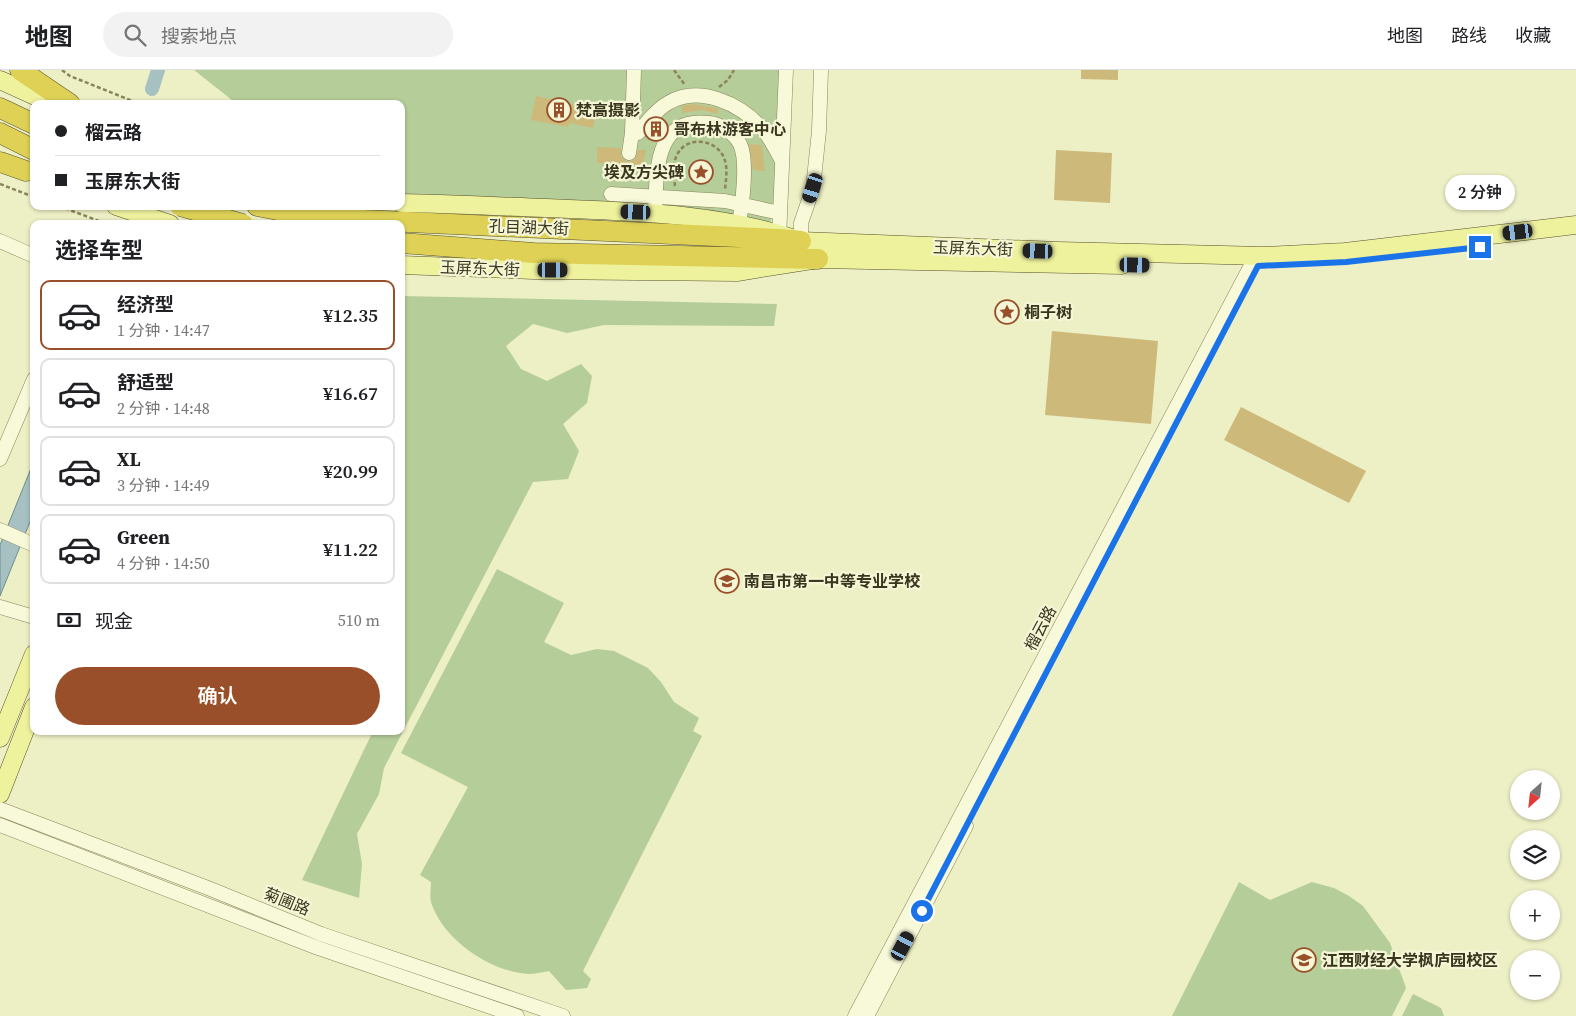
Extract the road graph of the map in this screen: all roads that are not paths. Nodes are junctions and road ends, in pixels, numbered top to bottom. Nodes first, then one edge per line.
1 (20, 70) edge
2 (634, 70) edge
3 (786, 70) edge
4 (821, 70) edge
5 (0, 80) edge
6 (44, 100) edge
7 (64, 100) edge
8 (0, 108) edge
9 (30, 122) edge
10 (0, 133) edge
11 (632, 133) junction
12 (30, 148) edge
13 (629, 153) dead end
14 (0, 160) edge
15 (782, 161) junction
16 (30, 173) edge
17 (611, 194) dead end
18 (405, 203) edge
19 (656, 204) junction
20 (742, 205) junction
21 (128, 210) edge
22 (194, 210) edge
23 (278, 210) edge
24 (780, 213) junction
25 (158, 220) edge
26 (229, 220) edge
27 (365, 220) edge
28 (405, 222) edge
29 (739, 224) junction
30 (1576, 225) edge
31 (1576, 236) edge
32 (0, 241) edge
33 (801, 242) junction
34 (405, 243) edge
35 (779, 243) junction
36 (30, 254) edge
37 (818, 260) junction
38 (1257, 261) junction
39 (405, 264) edge
40 (30, 388) edge
41 (0, 459) edge
42 (8, 534) edge
43 (30, 543) edge
44 (6, 609) edge
45 (30, 616) edge
46 (30, 664) edge
47 (30, 717) edge
48 (0, 738) edge
49 (0, 794) edge
50 (0, 809) edge
51 (0, 824) edge
52 (517, 1016) edge
53 (564, 1016) edge
54 (855, 1016) edge
55 (867, 1016) edge

1 - 7 highway
2 - 11 street
3 - 15 street
4 - 33 street
5 - 6 main road
8 - 9 highway
10 - 12 highway
11 - 13 street
11 - 15 street
14 - 16 highway
15 - 24 street
17 - 19 street
18 - 19 main road
19 - 20 street
19 - 20 street
19 - 29 main road
20 - 24 street
20 - 29 street
21 - 25 main road
22 - 26 highway, bridge
23 - 27 highway, 孔目湖大街
24 - 35 street
28 - 35 highway, 孔目湖大街
29 - 35 main road
30 - 38 main road, 玉屏东大街
31 - 38 main road, 玉屏东大街
32 - 36 street
33 - 35 highway, 孔目湖大街
33 - 38 main road, 玉屏东大街
34 - 35 highway, 孔目湖大街
35 - 37 highway, 孔目湖大街
37 - 38 main road, 玉屏东大街
37 - 39 main road, 玉屏东大街
38 - 54 street, 榴云路
38 - 55 street, 榴云路
40 - 41 street
42 - 43 street
44 - 45 street
46 - 48 main road
47 - 49 main road
50 - 53 street, 菊圃路
51 - 52 street, 菊圃路

